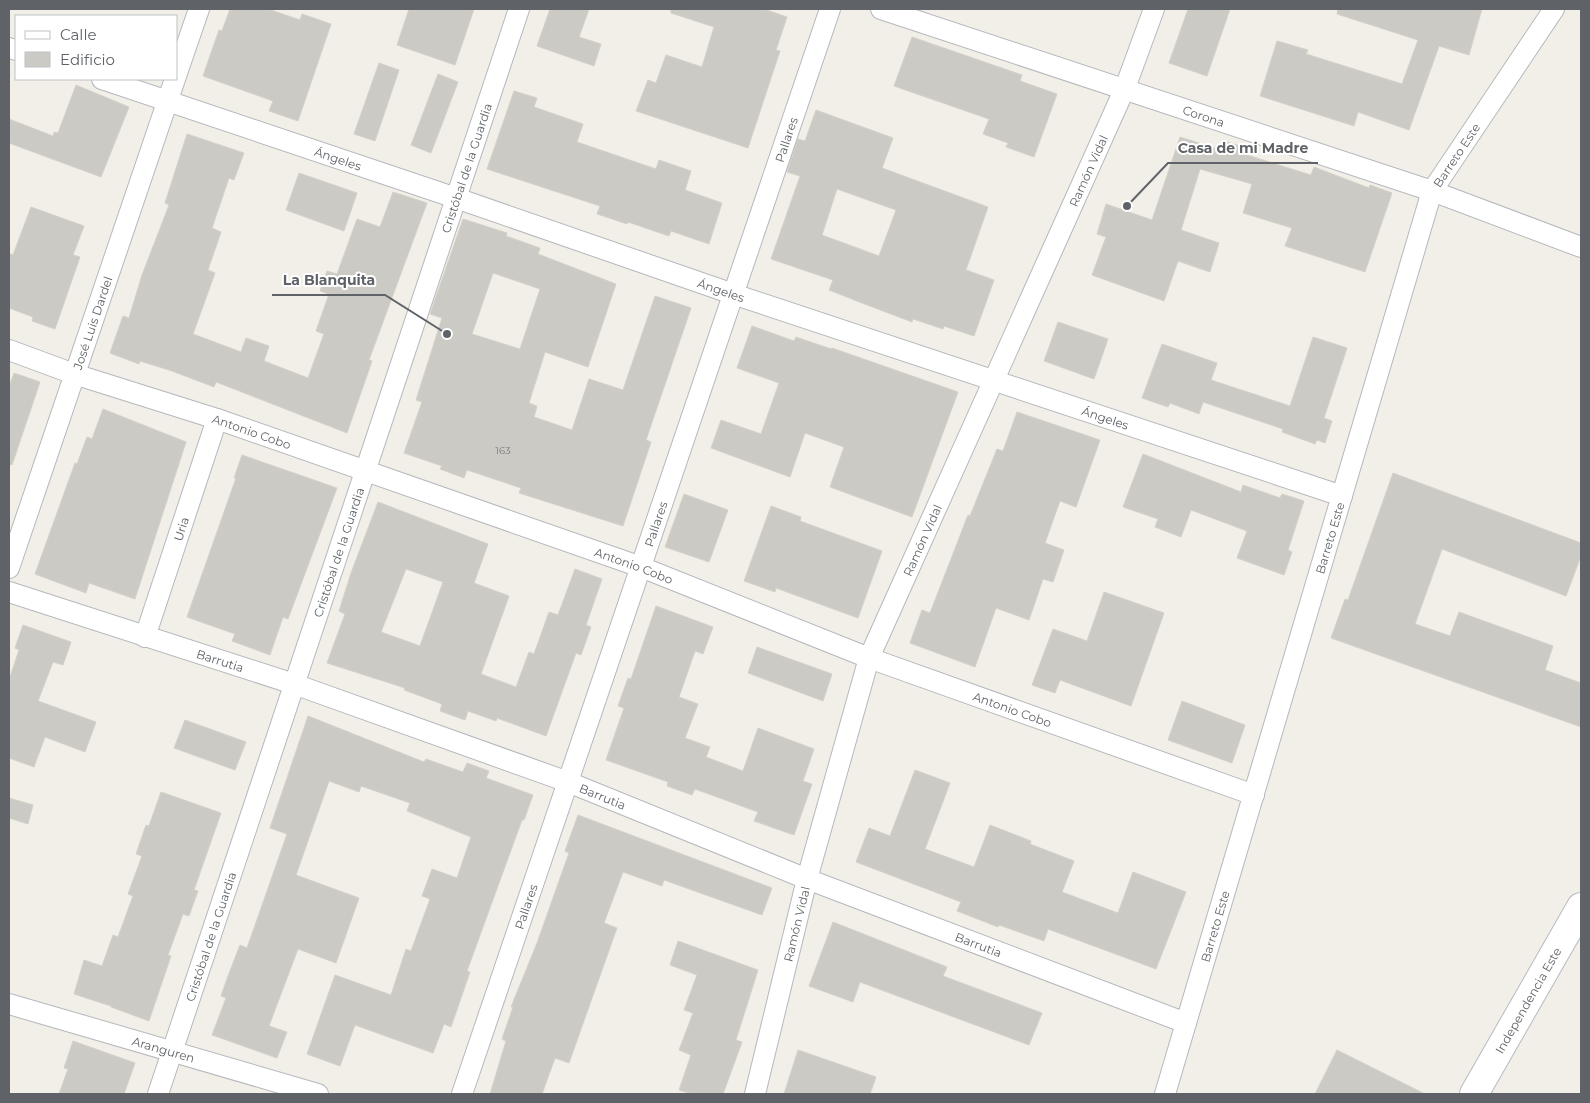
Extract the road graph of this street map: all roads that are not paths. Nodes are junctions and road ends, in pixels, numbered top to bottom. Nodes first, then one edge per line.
1 (198, 9) edge
2 (519, 9) edge
3 (830, 9) edge
4 (881, 9) edge
5 (1154, 9) edge
6 (1554, 9) edge
7 (178, 71) edge
8 (105, 80) edge
9 (175, 80) edge
10 (1125, 88) junction
11 (168, 101) junction
12 (1432, 191) junction
13 (456, 198) junction
14 (1581, 248) edge
15 (733, 294) junction
16 (9, 350) edge
17 (74, 374) junction
18 (992, 380) junction
19 (217, 419) junction
20 (364, 472) junction
21 (1342, 496) junction
22 (641, 567) junction
23 (9, 568) edge
24 (9, 592) edge
25 (144, 637) junction
26 (869, 658) junction
27 (294, 684) junction
28 (568, 782) junction
29 (1254, 795) junction
30 (807, 879) junction
31 (1581, 907) edge
32 (9, 1004) edge
33 (1186, 1023) junction
34 (172, 1050) junction
35 (158, 1094) edge
36 (318, 1094) edge
37 (462, 1094) edge
38 (755, 1094) edge
39 (1165, 1094) edge
40 (1474, 1094) edge

1 - 7 street, José Luis Dardel
2 - 13 street, Cristóbal de la Guardia
3 - 15 street, Pallares
4 - 10 street, Corona
5 - 10 street, Ramón Vidal
6 - 12 street, Barreto Este
8 - 11 street, Ángeles
9 - 11 street, José Luis Dardel
10 - 12 street, Corona
10 - 18 street, Ramón Vidal
11 - 13 street, Ángeles
11 - 17 street, José Luis Dardel
12 - 14 street, Corona
12 - 21 street, Barreto Este
13 - 15 street, Ángeles
13 - 20 street, Cristóbal de la Guardia
15 - 18 street, Ángeles
15 - 22 street, Pallares
16 - 17 street, Antonio Cobo
17 - 19 street, Antonio Cobo
17 - 23 street, José Luis Dardel
18 - 21 street, Ángeles
18 - 26 street, Ramón Vidal
19 - 20 street, Antonio Cobo
19 - 25 street, Uria
20 - 22 street, Antonio Cobo
20 - 27 street, Cristóbal de la Guardia
21 - 29 street, Barreto Este
22 - 26 street, Antonio Cobo
22 - 28 street, Pallares
24 - 25 street, Barrutia
25 - 27 street, Barrutia
26 - 29 street, Antonio Cobo
26 - 30 street, Ramón Vidal
27 - 28 street, Barrutia
27 - 34 street, Cristóbal de la Guardia
28 - 30 street, Barrutia
28 - 37 street, Pallares
29 - 33 street, Barreto Este
30 - 33 street, Barrutia
30 - 38 street, Ramón Vidal
31 - 40 main road, Independencia Este
32 - 34 street, Aranguren
33 - 39 street, Barreto Este
34 - 35 street, Cristóbal de la Guardia
34 - 36 street, Aranguren

